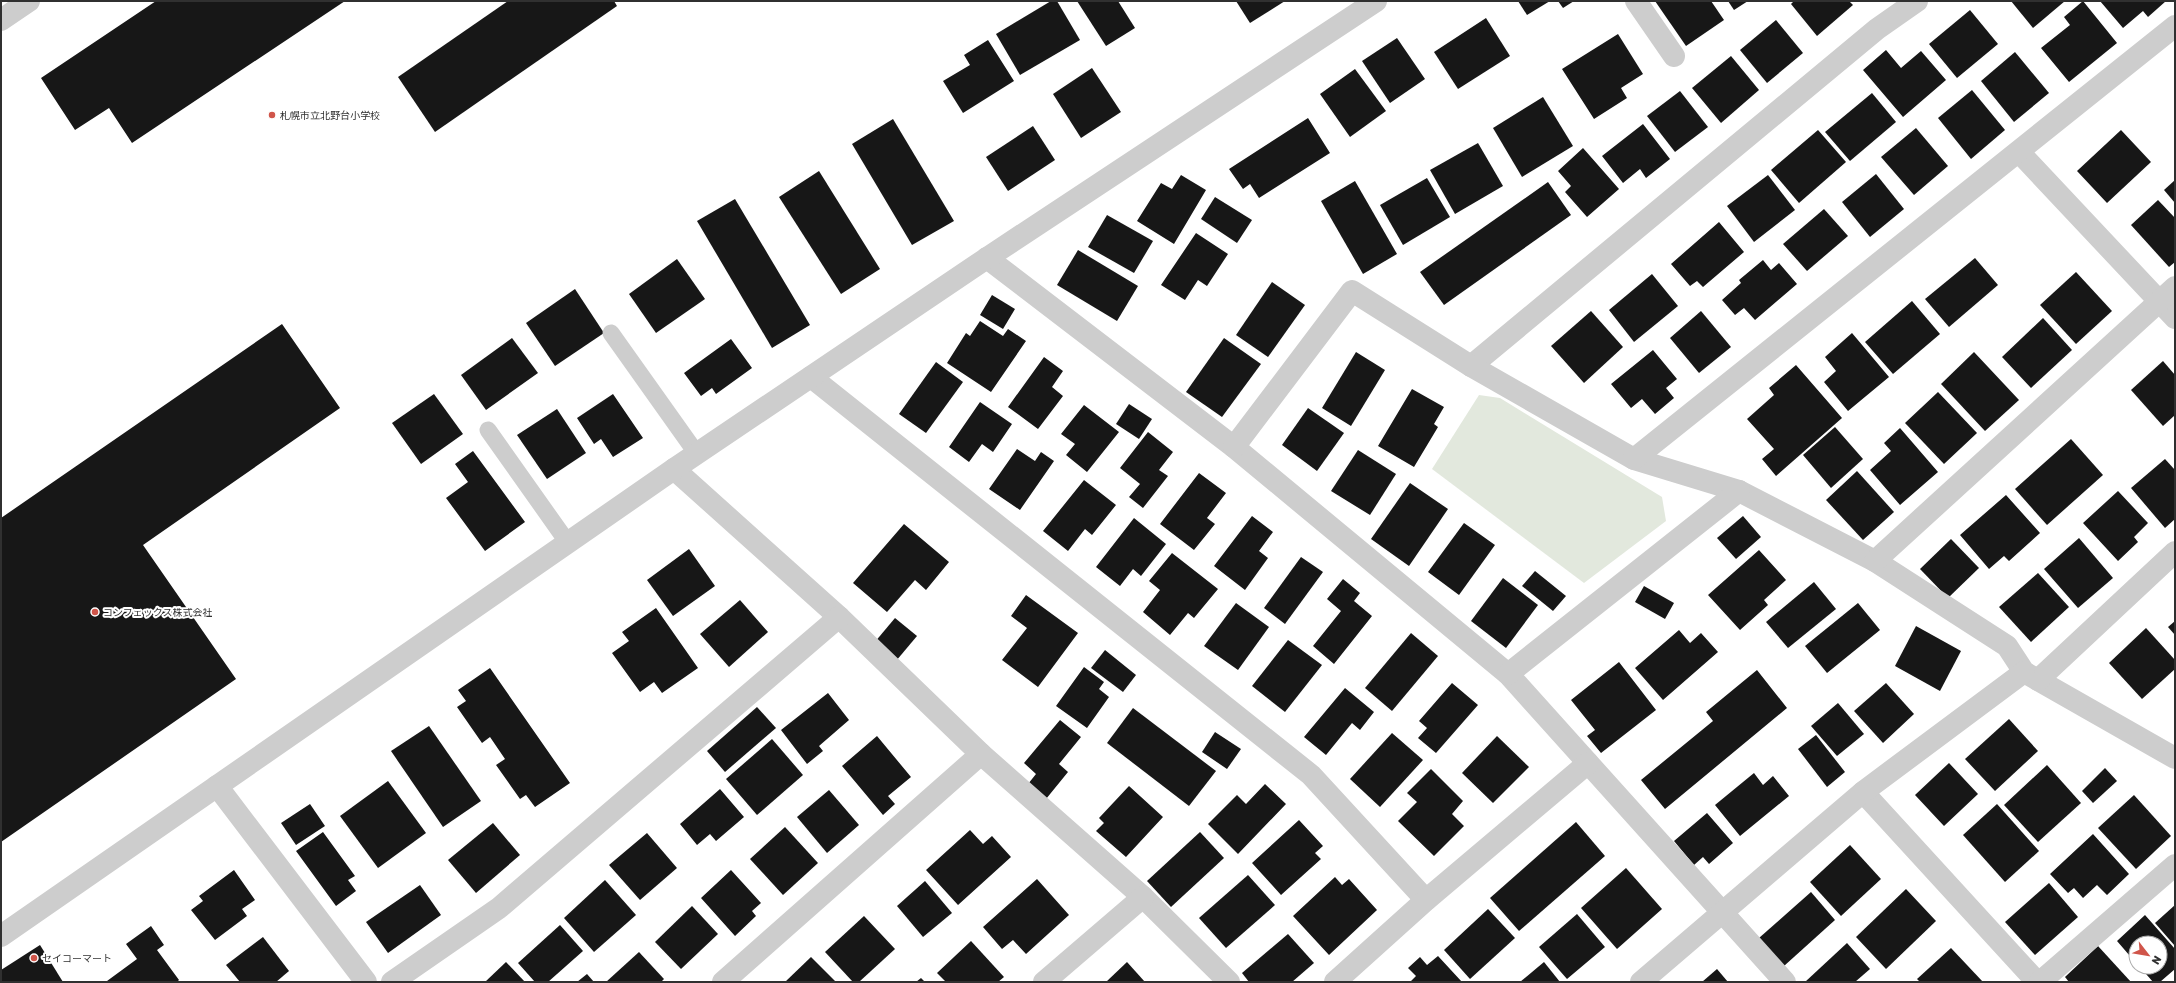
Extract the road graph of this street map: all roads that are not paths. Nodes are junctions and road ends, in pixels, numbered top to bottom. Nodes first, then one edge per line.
1 (28, 1) edge
2 (1636, 1) edge
3 (1916, 1) edge
4 (1364, 4) edge
5 (1, 20) edge
6 (2175, 26) edge
7 (1674, 56) dead end
8 (2019, 152) junction
9 (987, 258) junction
10 (2167, 294) edge
11 (2175, 318) edge
12 (611, 333) dead end
13 (1471, 366) junction
14 (811, 377) junction
15 (488, 430) dead end
16 (1234, 447) junction
17 (697, 454) junction
18 (1634, 459) junction
19 (674, 469) junction
20 (1739, 491) junction
21 (568, 543) junction
22 (2175, 552) edge
23 (1875, 561) junction
24 (839, 617) junction
25 (1508, 674) junction
26 (2031, 676) junction
27 (982, 754) junction
28 (2175, 758) edge
29 (1588, 763) junction
30 (217, 786) junction
31 (1863, 792) junction
32 (2175, 865) edge
33 (1142, 897) junction
34 (1426, 900) junction
35 (1723, 913) junction
36 (1, 936) edge
37 (366, 982) edge
38 (392, 982) edge
39 (723, 982) edge
40 (1044, 982) edge
41 (1230, 982) edge
42 (1335, 982) edge
43 (1641, 982) edge
44 (1785, 982) edge
45 (2037, 982) edge
46 (2040, 982) edge

1 - 5 street
2 - 7 street
3 - 13 street
4 - 9 street
6 - 8 street
8 - 10 street
8 - 18 street
9 - 14 street
9 - 16 street
10 - 11 street
10 - 23 street
12 - 17 lane
13 - 16 street
13 - 18 street
14 - 17 street
14 - 34 street
15 - 21 lane
16 - 25 street
17 - 19 street
18 - 20 street
19 - 21 street
19 - 24 street
20 - 23 street
20 - 25 street
21 - 30 street
22 - 26 street
23 - 26 street
24 - 27 street
24 - 38 street
25 - 29 street
26 - 28 street
26 - 31 street
27 - 33 street
27 - 39 street
29 - 34 street
29 - 35 street
30 - 36 street
30 - 37 street
31 - 35 street
31 - 45 street
32 - 46 street
33 - 40 street
33 - 41 street
34 - 42 street
35 - 43 street
35 - 44 street

